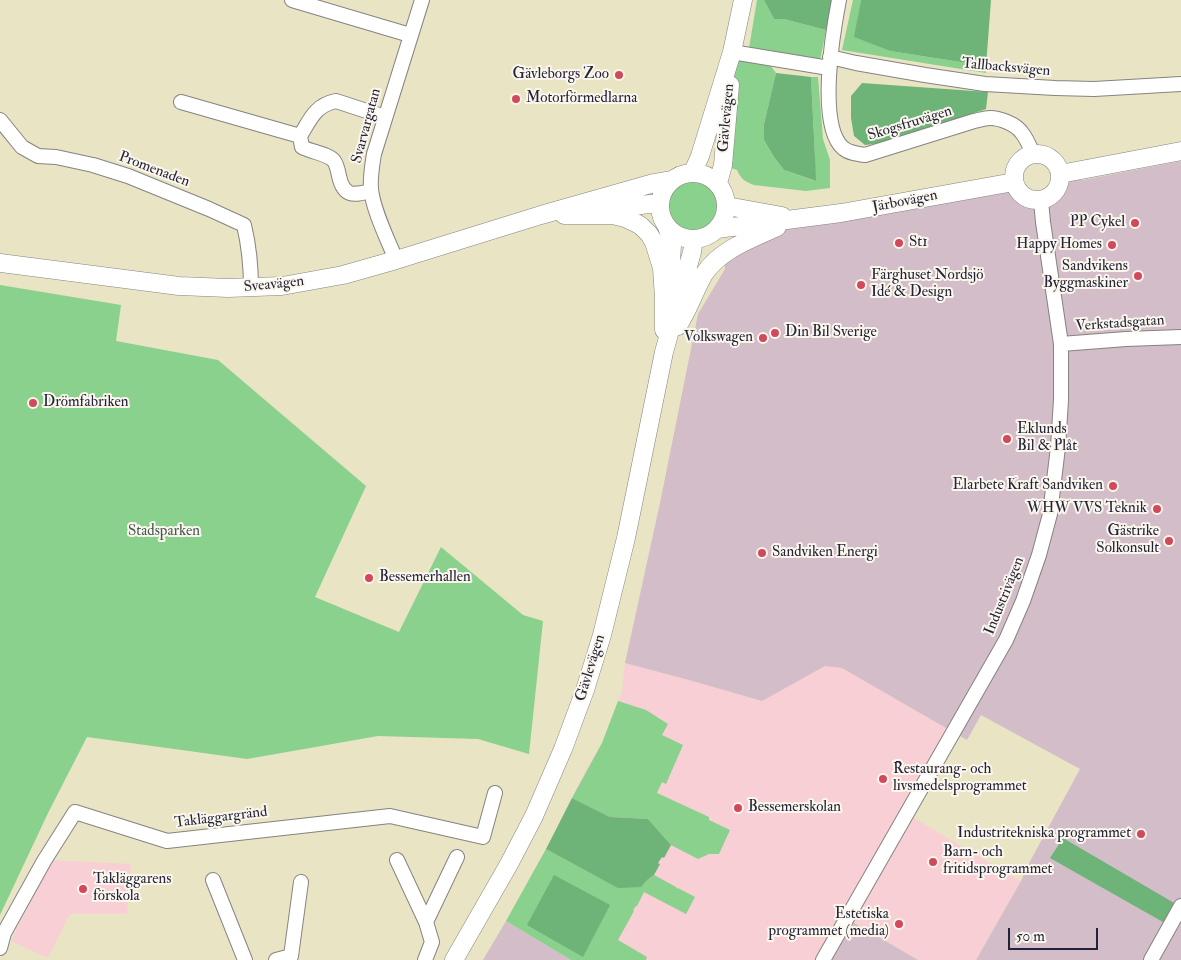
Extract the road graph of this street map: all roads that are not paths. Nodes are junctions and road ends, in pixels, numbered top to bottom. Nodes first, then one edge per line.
1 (292, 0) edge
2 (422, 0) edge
3 (743, 0) edge
4 (839, 0) edge
5 (410, 35) junction
6 (732, 52) junction
7 (830, 62) junction
8 (1181, 84) edge
9 (181, 102) dead end
10 (385, 117) junction
11 (0, 120) edge
12 (300, 136) junction
13 (1181, 151) edge
14 (1033, 154) junction
15 (693, 172) junction
16 (1060, 174) junction
17 (671, 180) junction
18 (1014, 182) junction
19 (718, 183) junction
20 (371, 191) junction
21 (1042, 201) junction
22 (660, 205) junction
23 (727, 206) junction
24 (541, 215) junction
25 (795, 218) junction
26 (667, 227) junction
27 (717, 229) junction
28 (694, 239) junction
29 (396, 260) junction
30 (0, 263) edge
31 (251, 288) junction
32 (1181, 337) edge
33 (1061, 344) junction
34 (664, 352) junction
35 (496, 793) dead end
36 (457, 857) dead end
37 (397, 860) dead end
38 (213, 880) dead end
39 (300, 882) dead end
40 (1181, 906) edge
41 (426, 922) junction
42 (0, 948) edge
43 (245, 960) edge
44 (276, 960) edge
45 (425, 960) edge
46 (454, 960) edge
47 (823, 960) edge
48 (1151, 960) edge

1 - 5 street
2 - 5 street, Svarvargatan
3 - 6 main road, Gävlevägen
4 - 7 street, Skogsfruvägen
5 - 10 street, Svarvargatan
6 - 7 street, Tallbacksvägen
6 - 15 main road, Gävlevägen
6 - 19 main road, Gävlevägen
7 - 8 street, Tallbacksvägen
7 - 14 street, Skogsfruvägen
9 - 12 street
10 - 12 street
10 - 20 street, Svarvargatan
11 - 31 street, Promenaden
12 - 20 street
13 - 16 main road
14 - 16 main road
14 - 18 main road
15 - 17 main road
15 - 19 main road
16 - 21 main road
17 - 22 main road
17 - 24 main road, Sveavägen
18 - 21 main road
18 - 25 main road, Järbovägen
19 - 23 main road
20 - 29 street, Svarvargatan
21 - 33 street, Industrivägen
22 - 24 main road, Sveavägen
22 - 26 main road, Gävlevägen
23 - 25 main road, Järbovägen
23 - 27 main road
24 - 29 main road, Sveavägen
24 - 34 main road
25 - 27 main road, Järbovägen
25 - 34 main road
26 - 28 main road
26 - 34 main road, Gävlevägen
27 - 28 main road
28 - 34 main road, Gävlevägen
29 - 31 main road, Sveavägen
30 - 31 main road, Sveavägen
32 - 33 street, Verkstadsgatan
33 - 47 street, Industrivägen
34 - 46 main road, Gävlevägen
35 - 42 street, Takläggargränd
36 - 41 street
37 - 41 street
38 - 43 street
39 - 44 street
40 - 48 street
41 - 45 street

